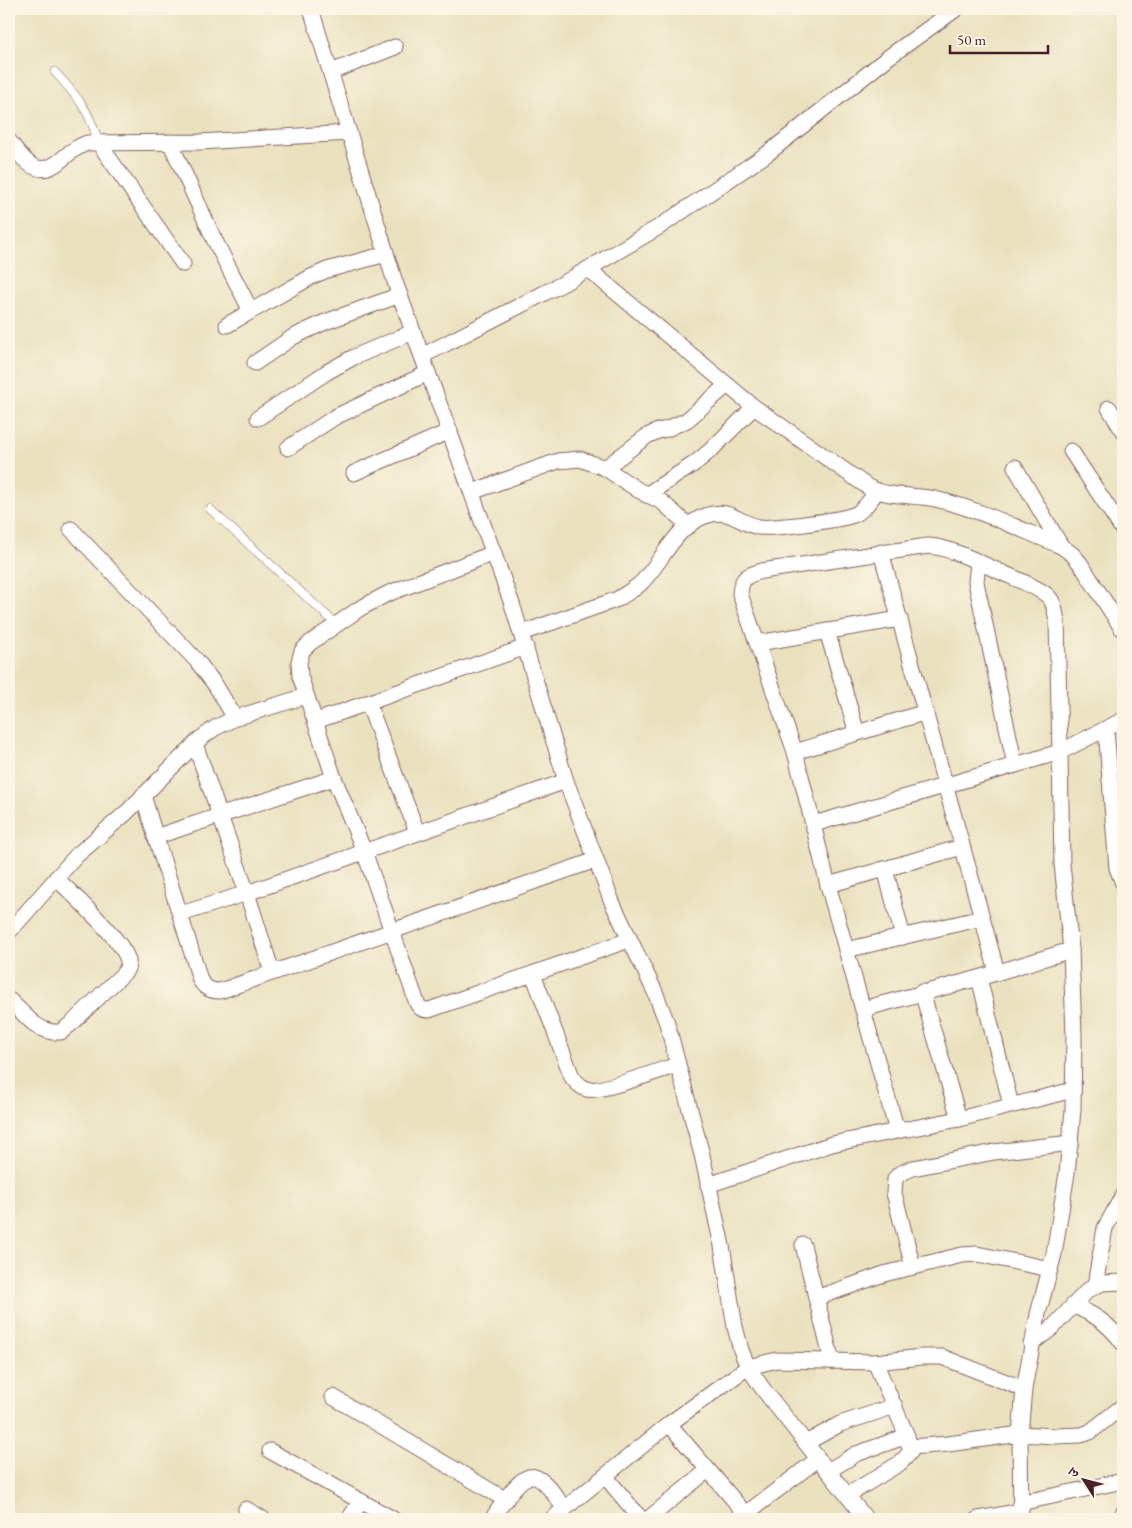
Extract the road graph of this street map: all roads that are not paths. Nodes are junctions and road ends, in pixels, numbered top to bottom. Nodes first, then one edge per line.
1 (311, 9) edge
2 (956, 9) edge
3 (395, 47) dead end
4 (55, 72) dead end
5 (331, 72) junction
6 (349, 132) junction
7 (9, 141) edge
8 (98, 142) junction
9 (170, 142) junction
10 (386, 254) junction
11 (183, 264) dead end
12 (588, 269) junction
13 (400, 295) junction
14 (250, 311) junction
15 (228, 325) dead end
16 (413, 332) junction
17 (422, 356) junction
18 (255, 363) dead end
19 (428, 373) junction
20 (727, 385) junction
21 (754, 407) junction
22 (1110, 408) dead end
23 (258, 418) dead end
24 (1123, 430) edge
25 (450, 431) junction
26 (288, 448) dead end
27 (1071, 451) dead end
28 (1015, 466) dead end
29 (605, 468) junction
30 (354, 473) dead end
31 (876, 491) junction
32 (472, 492) junction
33 (646, 495) junction
34 (210, 509) dead end
35 (689, 526) junction
36 (72, 529) dead end
37 (1123, 530) edge
38 (1061, 546) junction
39 (881, 552) junction
40 (494, 553) junction
41 (978, 562) junction
42 (900, 619) junction
43 (336, 624) junction
44 (1123, 630) edge
45 (827, 632) junction
46 (524, 640) junction
47 (758, 644) junction
48 (306, 696) junction
49 (368, 703) junction
50 (926, 712) junction
51 (235, 718) junction
52 (1123, 720) edge
53 (316, 721) junction
54 (1106, 729) junction
55 (857, 733) junction
56 (195, 744) junction
57 (794, 752) junction
58 (1060, 752) junction
59 (1015, 765) junction
60 (334, 778) junction
61 (566, 781) junction
62 (947, 785) junction
63 (143, 795) junction
64 (219, 815) junction
65 (814, 824) junction
66 (417, 832) junction
67 (155, 837) junction
68 (962, 847) junction
69 (364, 851) junction
70 (596, 860) junction
71 (885, 869) junction
72 (56, 878) junction
73 (1123, 883) edge
74 (828, 885) junction
75 (247, 893) junction
76 (181, 914) junction
77 (982, 918) junction
78 (392, 931) junction
79 (9, 932) edge
80 (903, 937) junction
81 (629, 940) junction
82 (846, 950) junction
83 (1071, 950) junction
84 (272, 972) junction
85 (997, 972) junction
86 (533, 974) junction
87 (979, 978) junction
88 (922, 992) junction
89 (9, 1000) edge
90 (863, 1009) junction
91 (678, 1065) junction
92 (1073, 1090) junction
93 (1011, 1105) junction
94 (959, 1119) junction
95 (902, 1130) junction
96 (1071, 1144) junction
97 (708, 1185) junction
98 (1123, 1195) edge
99 (803, 1245) dead end
100 (913, 1267) junction
101 (1050, 1269) junction
102 (1123, 1282) edge
103 (1095, 1285) junction
104 (816, 1298) junction
105 (1073, 1305) junction
106 (1123, 1343) edge
107 (1031, 1344) junction
108 (832, 1360) junction
109 (875, 1362) junction
110 (748, 1367) junction
111 (1024, 1389) junction
112 (333, 1397) dead end
113 (894, 1406) junction
114 (1123, 1406) edge
115 (669, 1424) junction
116 (1020, 1434) junction
117 (909, 1441) junction
118 (806, 1443) junction
119 (270, 1450) dead end
120 (818, 1459) junction
121 (708, 1470) junction
122 (828, 1471) junction
123 (605, 1476) junction
124 (1123, 1481) edge
125 (848, 1495) junction
126 (506, 1500) junction
127 (361, 1501) junction
128 (565, 1509) junction
129 (246, 1510) dead end
130 (1021, 1511) edge
131 (1123, 1513) edge
132 (745, 1518) edge
133 (263, 1519) edge
134 (349, 1519) edge
135 (393, 1519) edge
136 (492, 1519) edge
137 (552, 1519) edge
138 (641, 1519) edge
139 (648, 1519) edge
140 (866, 1519) edge
141 (978, 1519) edge
142 (1122, 1519) edge

1 - 5 street
2 - 12 street
3 - 5 street
4 - 8 lane
5 - 6 street
6 - 9 street
6 - 10 street
7 - 8 street
8 - 9 street
8 - 11 street
9 - 14 street
10 - 13 street
10 - 14 street
12 - 17 street
12 - 20 street
13 - 16 street
13 - 18 street
14 - 15 street
16 - 17 street
16 - 23 street
17 - 19 street
19 - 25 street
19 - 26 street
20 - 21 street
20 - 29 street
21 - 31 street
21 - 33 street
22 - 24 street
25 - 30 street
25 - 32 street
27 - 37 street
28 - 38 street
29 - 32 street
29 - 33 street
31 - 35 street
31 - 38 street
32 - 40 street
33 - 35 street
34 - 43 lane
35 - 46 street
36 - 51 street
38 - 44 street
39 - 41 street
39 - 42 street
39 - 47 street
40 - 43 street
40 - 46 street
41 - 58 street
41 - 59 street
42 - 45 street
42 - 50 street
43 - 48 street
45 - 47 street
45 - 55 street
46 - 49 street
46 - 61 street
47 - 57 street
48 - 51 street
48 - 53 street
49 - 53 street
49 - 66 street
50 - 55 street
50 - 62 street
51 - 56 street
52 - 54 street
53 - 60 street
54 - 58 street
54 - 73 street
55 - 57 street
56 - 63 street
56 - 64 street
57 - 65 street
58 - 59 street
58 - 83 street
59 - 62 street
60 - 64 street
60 - 69 street
61 - 66 street
61 - 70 street
62 - 65 street
62 - 68 street
63 - 67 street
63 - 72 street
64 - 67 street
64 - 75 street
65 - 74 street
66 - 69 street
67 - 76 street
68 - 71 street
68 - 77 street
69 - 75 street
69 - 78 street
70 - 78 street
70 - 81 street
71 - 74 street
71 - 80 street
72 - 79 street
72 - 89 street
74 - 82 street
75 - 76 street
75 - 84 street
76 - 84 street
77 - 80 street
77 - 85 street
78 - 84 street
78 - 86 street
80 - 82 street
81 - 86 street
81 - 91 street
82 - 90 street
83 - 85 street
83 - 92 street
85 - 87 street
86 - 91 street
87 - 88 street
87 - 93 street
88 - 90 street
88 - 94 street
90 - 95 street
91 - 97 street
92 - 93 street
92 - 96 street
93 - 94 street
94 - 95 street
95 - 97 street
96 - 100 street
96 - 101 street
97 - 110 street
98 - 103 street
99 - 104 street
100 - 101 street
100 - 104 street
101 - 107 street
102 - 103 street
103 - 105 street
104 - 108 street
105 - 106 street
105 - 107 street
107 - 111 street
108 - 109 street
108 - 110 street
109 - 111 street
109 - 113 street
110 - 115 street
110 - 118 street
111 - 116 street
112 - 126 street
113 - 117 street
113 - 118 street
114 - 116 street
115 - 121 street
115 - 123 street
116 - 117 street
116 - 130 street
117 - 122 street
117 - 125 street
118 - 120 street
119 - 127 street
120 - 122 street
120 - 132 street
121 - 132 street
121 - 139 street
122 - 125 street
123 - 128 street
123 - 138 street
124 - 130 street
125 - 140 street
126 - 128 street
126 - 136 street
127 - 134 street
127 - 135 street
128 - 137 street
129 - 133 street
130 - 141 street
131 - 142 street

